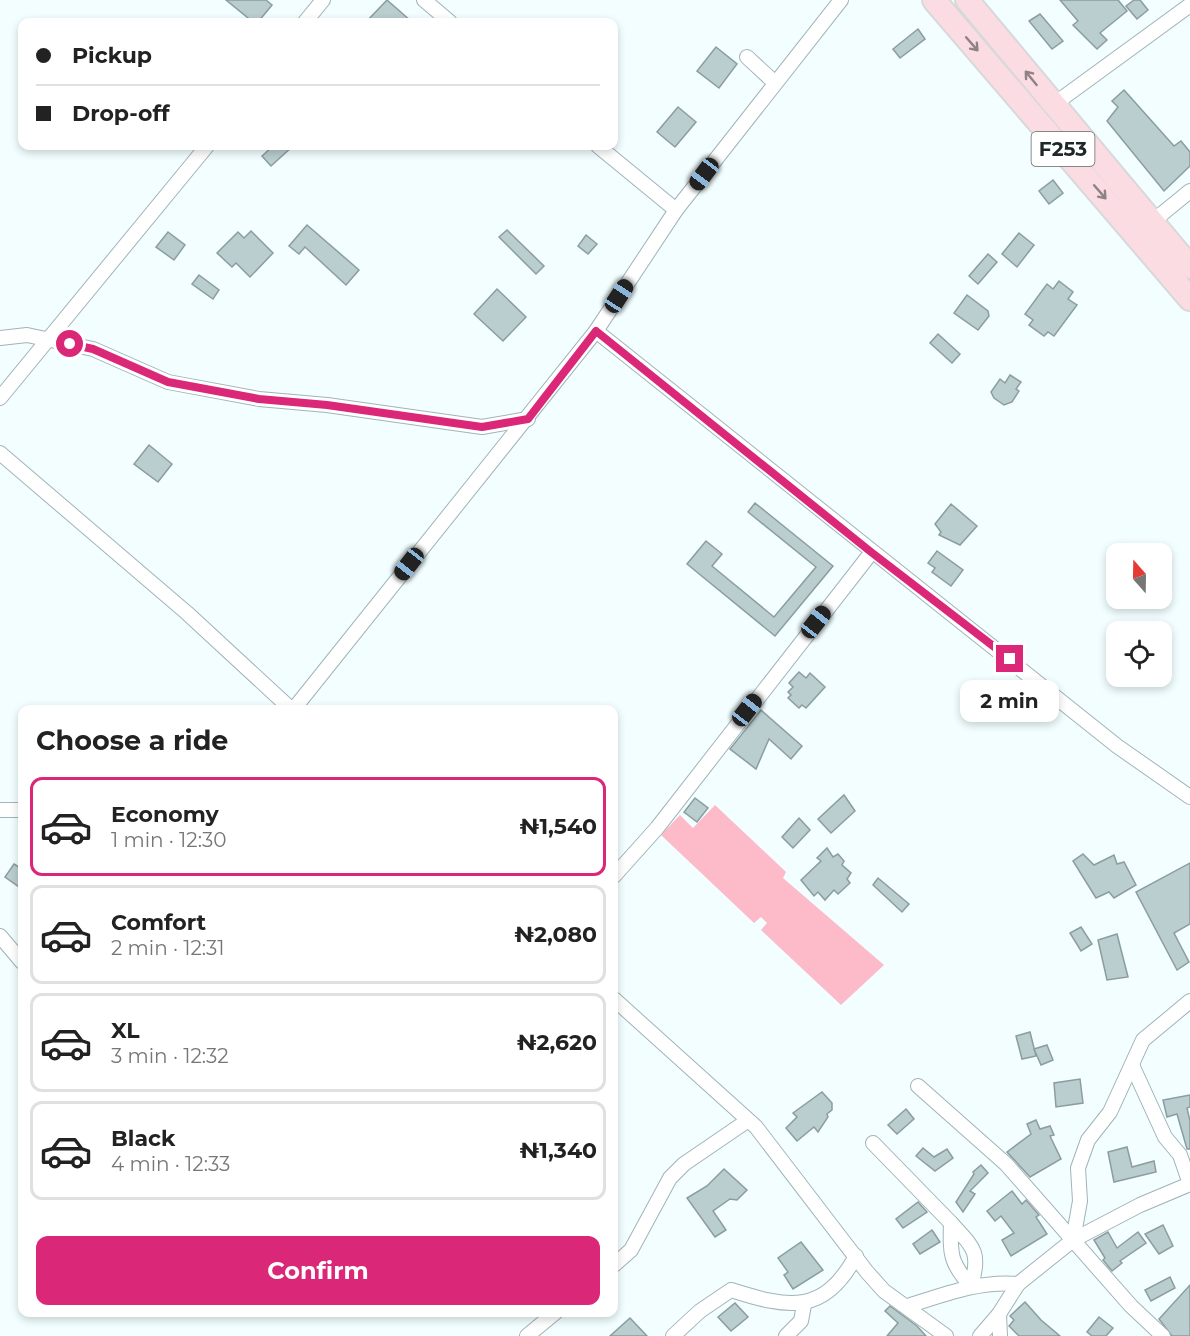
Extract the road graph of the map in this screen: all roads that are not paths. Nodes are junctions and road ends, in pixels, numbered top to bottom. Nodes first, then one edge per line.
1 (323, 0) edge
2 (424, 0) edge
3 (841, 0) edge
4 (934, 0) edge
5 (967, 0) edge
6 (1190, 5) edge
7 (308, 18) edge
8 (445, 18) edge
9 (747, 57) dead end
10 (774, 82) junction
11 (1053, 105) junction
12 (204, 150) edge
13 (603, 150) edge
14 (1190, 191) edge
15 (676, 210) junction
16 (1152, 222) junction
17 (1190, 267) edge
18 (1190, 299) edge
19 (596, 331) junction
20 (0, 338) edge
21 (46, 339) junction
22 (0, 398) edge
23 (528, 419) junction
24 (0, 453) edge
25 (871, 552) junction
26 (288, 705) edge
27 (297, 705) edge
28 (1190, 797) edge
29 (0, 810) edge
30 (18, 810) edge
31 (618, 872) edge
32 (0, 936) edge
33 (18, 957) edge
34 (1190, 1001) edge
35 (618, 1003) edge
36 (1132, 1065) junction
37 (918, 1086) dead end
38 (747, 1121) junction
39 (873, 1143) dead end
40 (951, 1223) junction
41 (1073, 1240) junction
42 (856, 1256) junction
43 (618, 1261) edge
44 (1018, 1284) junction
45 (971, 1286) junction
46 (804, 1305) junction
47 (908, 1306) junction
48 (999, 1314) junction
49 (550, 1317) edge
50 (527, 1336) edge
51 (674, 1336) edge
52 (786, 1336) edge
53 (946, 1336) edge
54 (980, 1336) edge
55 (1000, 1336) edge
56 (1163, 1336) edge

1 - 7 street
2 - 8 street
3 - 10 street
4 -> 18 main road, F253
11 -> 5 main road, F253
6 - 11 street
9 - 10 street
10 - 15 street
11 - 16 main road, F253
12 - 21 street
13 - 15 street
14 - 16 street
15 - 19 street
16 - 17 main road, F253
19 - 23 street
19 - 25 street
20 - 21 street
21 - 22 street
21 - 23 street
23 - 27 street
24 - 26 street
25 - 28 street
25 - 31 street
29 - 30 street
32 - 33 street
34 - 36 street
35 - 38 street
36 - 41 street
36 - 41 street
37 - 41 street
38 - 42 street
38 - 43 street
39 - 40 street
40 - 45 street
40 - 45 street
41 - 44 street
41 - 56 street
42 - 46 street
42 - 47 street
44 - 45 street
44 - 48 street
45 - 47 street
46 - 51 street
46 - 52 street
47 - 53 street
48 - 54 street
48 - 55 street
49 - 50 street

